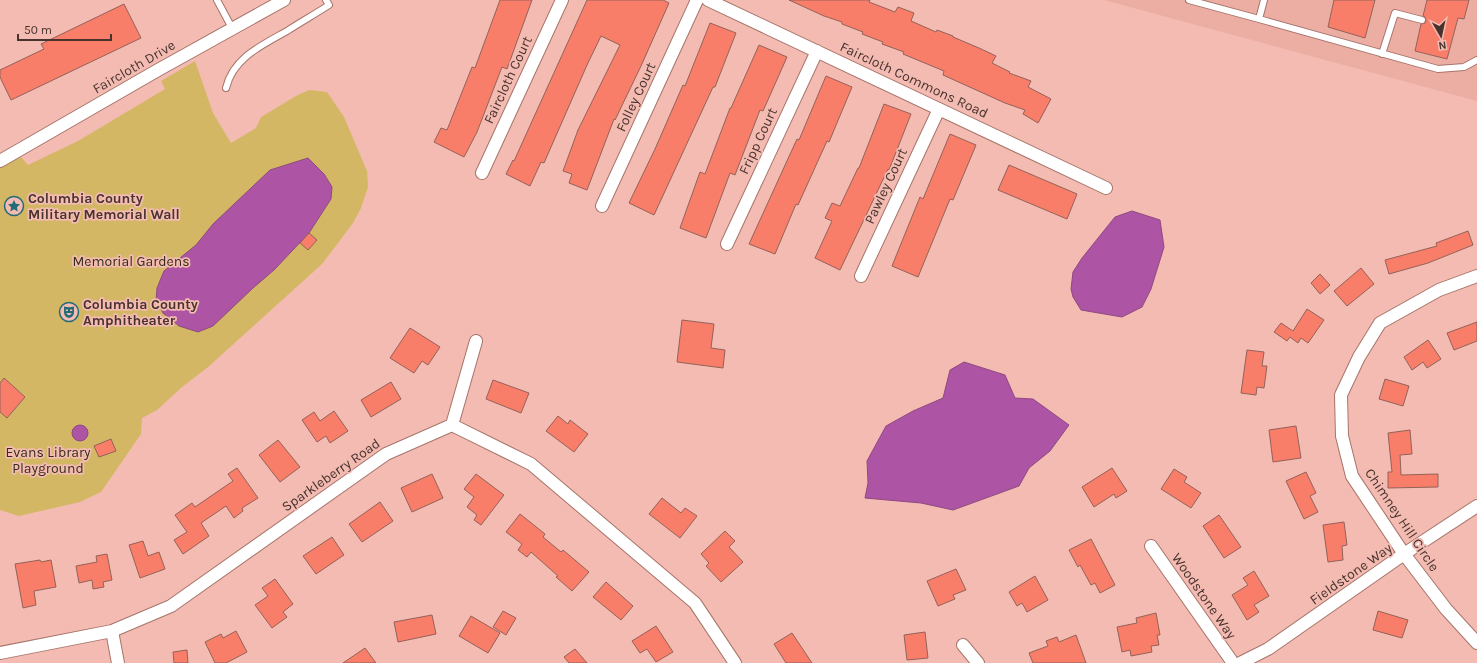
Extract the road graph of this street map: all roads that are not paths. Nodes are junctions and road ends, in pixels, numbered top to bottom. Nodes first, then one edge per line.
1 (217, 0) edge
2 (284, 0) edge
3 (326, 0) edge
4 (562, 0) edge
5 (697, 0) edge
6 (708, 0) edge
7 (1189, 0) edge
8 (1264, 0) edge
9 (1259, 19) junction
10 (1422, 20) dead end
11 (232, 28) junction
12 (817, 51) junction
13 (1382, 54) junction
14 (1477, 60) edge
15 (226, 88) dead end
16 (939, 109) junction
17 (0, 161) edge
18 (482, 173) dead end
19 (1106, 188) dead end
20 (602, 206) dead end
21 (727, 244) dead end
22 (860, 276) dead end
23 (1477, 276) edge
24 (476, 341) dead end
25 (452, 425) junction
26 (1477, 506) edge
27 (1151, 546) dead end
28 (1404, 554) junction
29 (112, 630) junction
30 (1477, 643) edge
31 (963, 645) dead end
32 (0, 653) edge
33 (118, 663) edge
34 (736, 663) edge
35 (978, 663) edge
36 (1233, 663) edge
37 (1240, 663) edge

1 - 11 lane
2 - 11 street, Faircloth Drive
3 - 15 lane
4 - 18 street, Faircloth Court
5 - 20 street, Folley Court
6 - 12 street, Faircloth Commons Road
7 - 9 lane
8 - 9 lane
9 - 13 lane
10 - 13 lane
11 - 17 street, Faircloth Drive
12 - 16 street, Faircloth Commons Road
12 - 21 street, Fripp Court
13 - 14 lane
16 - 19 street, Faircloth Commons Road
16 - 22 street, Pawley Court
23 - 28 street, Chimney Hill Circle
24 - 25 street
25 - 29 street, Sparkleberry Road
25 - 34 street
26 - 28 street, Fieldstone Way
27 - 36 street, Woodstone Way
28 - 30 street, Chimney Hill Circle
28 - 37 street, Fieldstone Way
29 - 32 street, Sparkleberry Road
29 - 33 street
31 - 35 street

